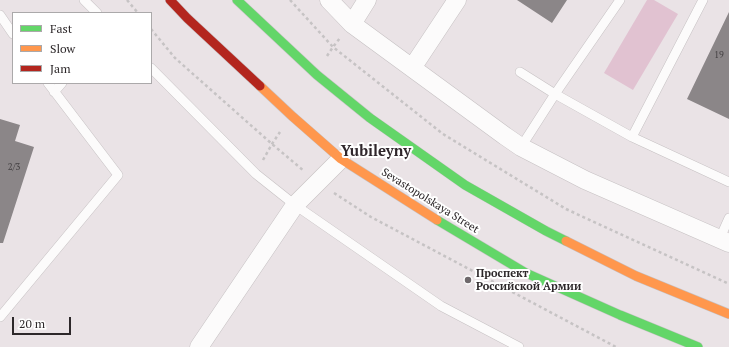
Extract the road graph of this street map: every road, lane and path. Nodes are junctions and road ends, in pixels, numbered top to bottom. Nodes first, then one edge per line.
1 (84, 0) edge
2 (127, 0) edge
3 (170, 0) edge
4 (237, 0) edge
5 (290, 0) edge
6 (329, 0) edge
7 (367, 0) edge
8 (457, 0) edge
9 (620, 0) edge
10 (703, 0) edge
11 (96, 12) edge
12 (137, 12) edge
13 (0, 15) edge
14 (352, 24) junction
15 (12, 33) edge
16 (412, 68) junction
17 (152, 69) edge
18 (520, 72) dead end
19 (49, 84) edge
20 (61, 84) edge
21 (54, 92) junction
22 (556, 94) junction
23 (632, 137) junction
24 (521, 147) junction
25 (342, 159) junction
26 (729, 182) edge
27 (295, 205) junction
28 (729, 218) edge
29 (724, 241) edge
30 (729, 284) edge
31 (729, 314) edge
32 (0, 317) edge
33 (199, 347) edge
34 (519, 347) edge
35 (698, 347) edge

1 - 11 lane
2 - 12 path
3 - 25 main road, Sevastopolskaya Street
4 - 31 main road
5 - 30 path
6 - 14 street
7 - 14 street
8 - 16 street
9 - 22 lane
10 - 23 lane
13 - 15 lane
14 - 16 street
16 - 24 street
17 - 27 lane
18 - 22 lane
19 - 21 lane
20 - 21 lane
21 - 32 lane
22 - 23 lane
22 - 24 lane
23 - 26 lane
24 - 29 street
25 - 27 street
25 - 35 main road, Sevastopolskaya Street
27 - 33 street
27 - 34 lane
28 - 29 lane

